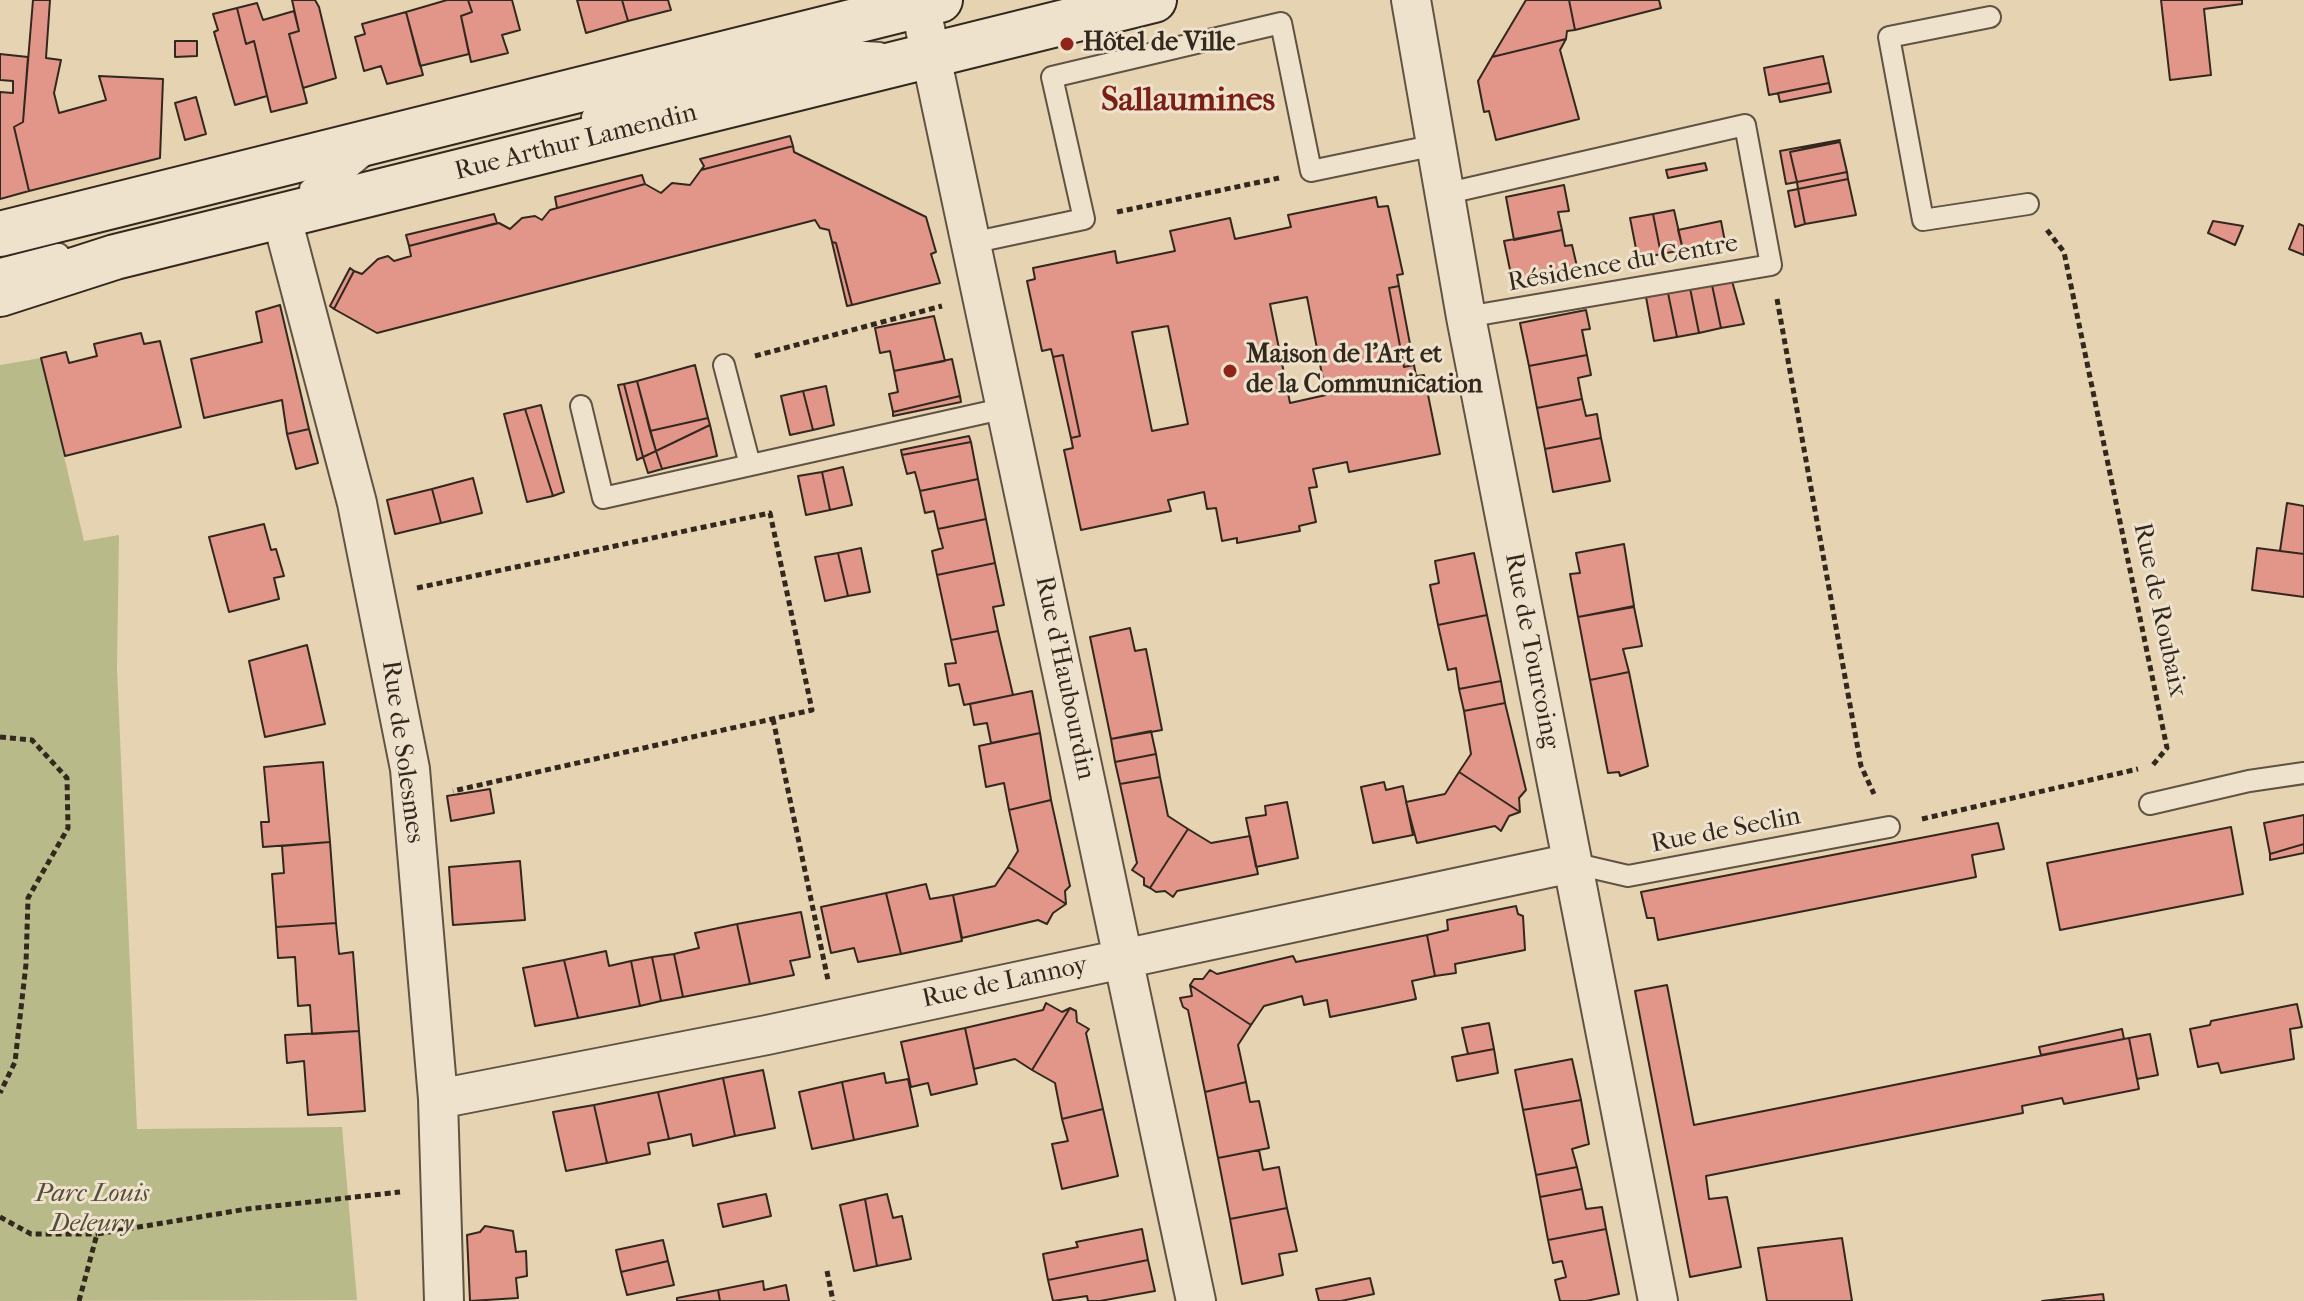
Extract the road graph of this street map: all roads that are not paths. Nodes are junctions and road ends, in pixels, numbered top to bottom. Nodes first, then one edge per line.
1 (1154, 0) edge
2 (1411, 0) edge
3 (927, 2) edge
4 (1990, 17) dead end
5 (931, 56) junction
6 (579, 120) dead end
7 (502, 140) dead end
8 (382, 141) junction
9 (1436, 145) junction
10 (1444, 194) junction
11 (356, 197) junction
12 (2028, 204) road end
13 (281, 215) junction
14 (0, 234) edge
15 (971, 243) junction
16 (0, 269) edge
17 (0, 294) edge
18 (1466, 317) junction
19 (724, 365) road end
20 (581, 406) dead end
21 (1006, 408) junction
22 (750, 465) junction
23 (2304, 773) edge
24 (2150, 804) dead end
25 (1889, 827) road end
26 (1572, 863) junction
27 (1124, 957) junction
28 (438, 1099) junction
29 (444, 1301) edge
30 (1196, 1301) edge
31 (1658, 1301) edge

1 - 5 main road, Rue Arthur Lamendin
2 - 9 street, Rue de Tourcoing
3 - 5 street, Rue d'Haubourdin
3 - 8 main road, Rue Arthur Lamendin
4 - 12 lane
5 - 6 lane
5 - 11 main road, Rue Arthur Lamendin
5 - 15 street, Rue d'Haubourdin
7 - 11 lane
8 - 14 main road, Rue Arthur Lamendin
8 - 16 lane
9 - 10 street, Rue de Tourcoing
9 - 15 lane
10 - 18 street, Rue de Tourcoing
10 - 18 lane, Résidence du Centre
11 - 13 main road, Rue Arthur Lamendin
13 - 17 main road, Rue Arthur Lamendin
13 - 28 street, Rue de Solesmes
15 - 21 street, Rue d'Haubourdin
18 - 26 street, Rue de Tourcoing
19 - 22 lane
20 - 22 lane
21 - 22 lane
21 - 27 street, Rue d'Haubourdin
23 - 24 lane
25 - 26 lane, Rue de Seclin
26 - 27 street, Rue de Lannoy
26 - 31 street, Rue de Tourcoing
27 - 28 street, Rue de Lannoy
27 - 30 street, Rue d'Haubourdin
28 - 29 street, Rue de Solesmes

